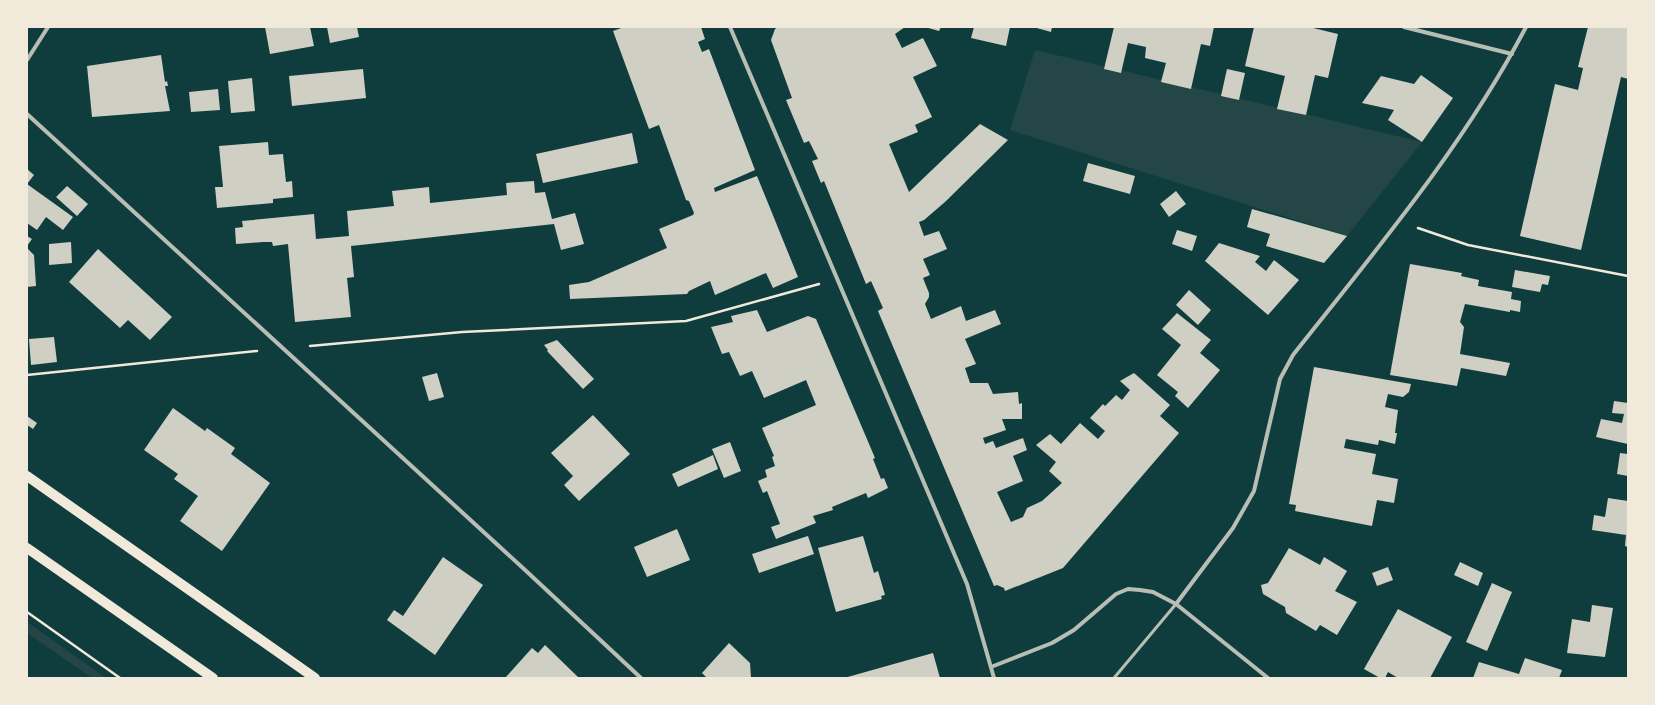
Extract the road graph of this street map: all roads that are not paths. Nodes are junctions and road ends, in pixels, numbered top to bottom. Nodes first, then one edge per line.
1 (48, 27) edge
2 (730, 27) edge
3 (1404, 27) edge
4 (1526, 27) edge
5 (1512, 54) junction
6 (27, 60) edge
7 (27, 114) edge
8 (27, 476) edge
9 (27, 548) edge
10 (1176, 604) junction
11 (991, 667) junction
12 (213, 678) edge
13 (315, 678) edge
14 (641, 678) edge
15 (994, 678) edge
16 (1114, 678) edge
17 (1268, 678) edge

1 - 6 street
2 - 11 street
3 - 5 street
4 - 5 street
5 - 10 street
7 - 14 street
8 - 13 main road
9 - 12 main road
10 - 11 street
10 - 16 lane
10 - 17 street
11 - 15 street

